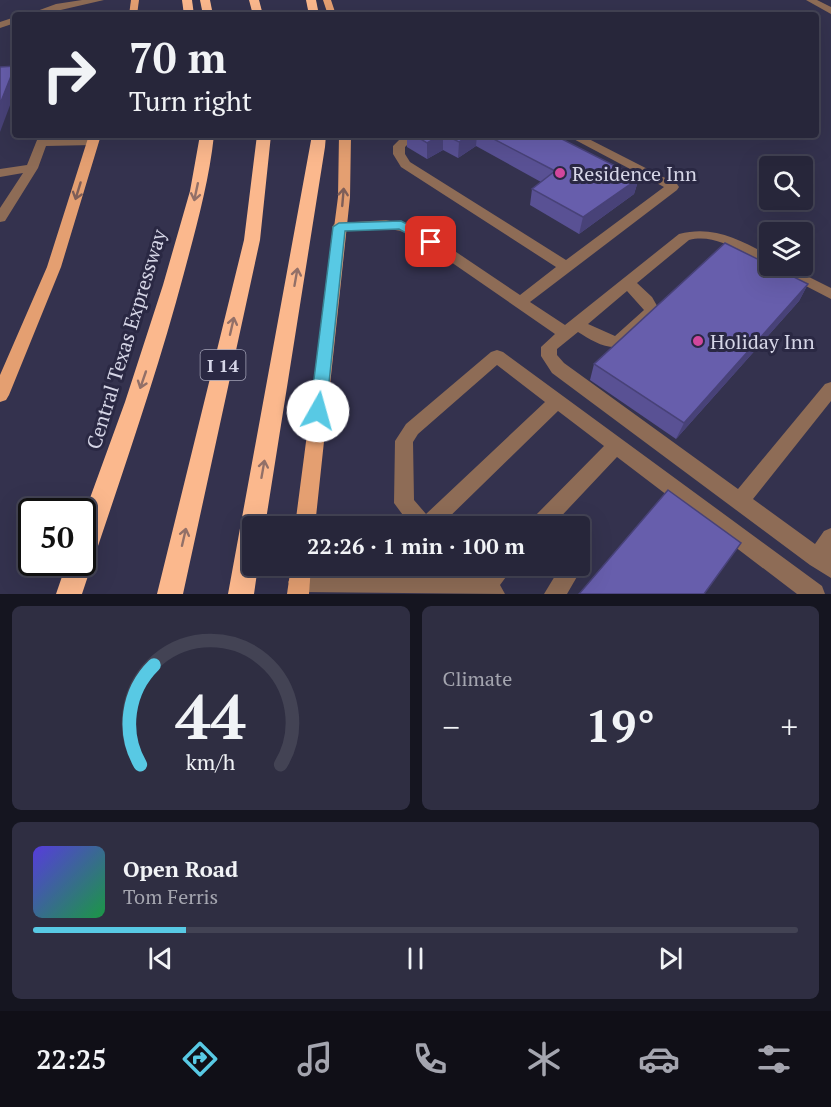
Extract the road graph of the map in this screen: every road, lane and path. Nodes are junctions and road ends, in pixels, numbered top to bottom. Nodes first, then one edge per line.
1 (100, 0) edge
2 (810, 0) edge
3 (831, 11) edge
4 (40, 12) edge
5 (94, 138) edge
6 (206, 138) edge
7 (264, 138) edge
8 (318, 138) edge
9 (345, 138) edge
10 (408, 138) edge
11 (578, 138) edge
12 (44, 139) edge
13 (32, 168) junction
14 (0, 173) edge
15 (0, 217) edge
16 (339, 227) junction
17 (759, 256) edge
18 (566, 267) junction
19 (796, 276) edge
20 (627, 283) junction
21 (831, 294) edge
22 (520, 302) junction
23 (570, 329) junction
24 (831, 389) edge
25 (0, 395) edge
26 (557, 401) junction
27 (616, 446) junction
28 (740, 501) junction
29 (96, 515) edge
30 (254, 516) edge
31 (306, 516) edge
32 (416, 516) edge
33 (436, 516) edge
34 (551, 516) edge
35 (831, 538) edge
36 (824, 563) edge
37 (75, 576) edge
38 (244, 576) edge
39 (471, 576) edge
40 (497, 576) edge
41 (567, 576) edge
42 (299, 580) edge
43 (425, 581) edge
44 (791, 586) edge
45 (486, 592) edge
46 (69, 594) edge
47 (170, 594) edge
48 (241, 594) edge
49 (555, 594) edge
50 (814, 594) edge

1 - 4 street
2 - 3 street
5 - 12 street
5 -> 25 main road
6 -> 29 highway, Central Texas Expressway
47 -> 7 highway, I 14
30 -> 8 highway
16 -> 9 main road
10 - 18 street
11 - 18 street
12 - 13 street
13 - 14 street
13 - 15 street
16 - 22 street
16 - 31 main road
17 - 20 street
18 - 22 street
19 - 21 street
20 - 23 street
20 - 23 street
22 - 23 street
23 - 28 street
24 - 28 street
26 - 27 street
26 - 32 street
26 - 33 street
27 - 34 street
27 - 44 street
28 - 36 street
35 - 36 street
37 - 46 highway
38 - 48 highway
39 - 45 street
40 - 45 street
41 - 49 street
42 - 43 street
43 - 45 street
44 - 50 street

